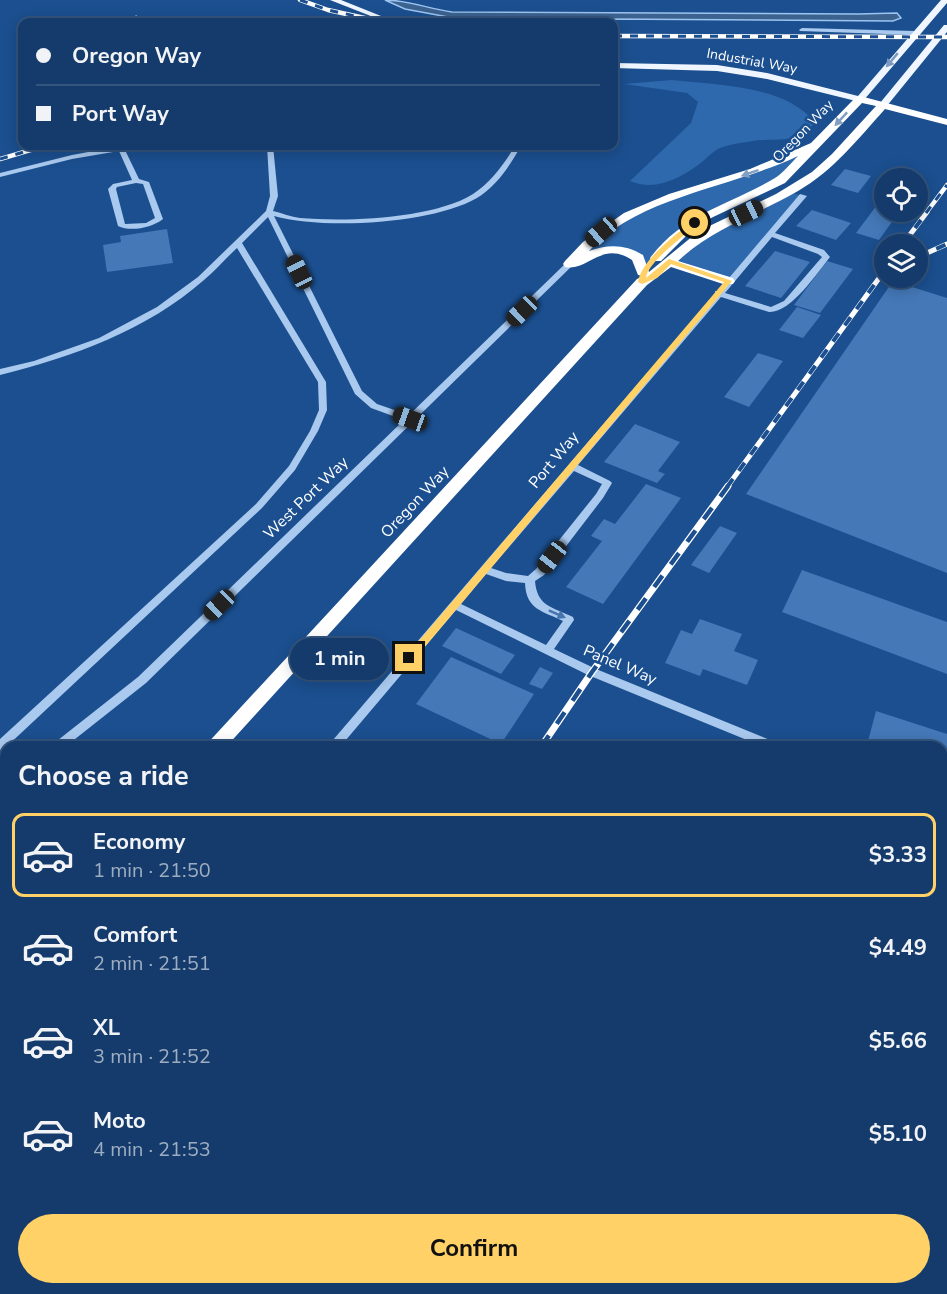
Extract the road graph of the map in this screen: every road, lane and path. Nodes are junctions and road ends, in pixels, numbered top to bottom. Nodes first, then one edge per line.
1 (334, 0) edge
2 (945, 0) edge
3 (381, 18) edge
4 (947, 27) edge
5 (802, 30) dead end
6 (915, 33) junction
7 (618, 66) edge
8 (860, 99) junction
9 (883, 105) junction
10 (947, 122) edge
11 (822, 139) junction
12 (110, 150) edge
13 (122, 150) edge
14 (270, 150) edge
15 (516, 150) edge
16 (0, 175) edge
17 (136, 182) junction
18 (803, 196) dead end
19 (269, 213) junction
20 (770, 234) junction
21 (238, 243) junction
22 (669, 262) junction
23 (570, 264) junction
24 (642, 277) junction
25 (728, 281) junction
26 (718, 293) junction
27 (0, 372) edge
28 (410, 419) junction
29 (572, 466) junction
30 (485, 570) junction
31 (530, 580) junction
32 (455, 605) junction
33 (548, 650) junction
34 (5, 741) edge
35 (65, 741) edge
36 (219, 741) edge
37 (338, 741) edge
38 (761, 741) edge

1 - 3 main road
2 - 6 main road, Oregon Way
4 - 9 main road, Oregon Way
5 - 6 street
6 -> 8 main road, Oregon Way
7 - 8 main road, Industrial Way
8 - 9 highway, Industrial Way
8 -> 11 highway, Oregon Way
9 - 10 highway, Industrial Way
9 - 22 highway, Oregon Way
11 -> 23 highway
11 - 24 highway, Oregon Way
12 - 16 street
13 - 17 street
14 - 19 street
15 - 19 street
17 - 17 street
18 - 20 street, Port Way
19 - 21 street
19 - 28 street
20 - 25 street, Port Way
20 - 26 street
21 - 27 street
21 - 34 street
22 - 24 highway, Oregon Way
22 - 25 highway
23 - 24 highway
23 - 28 street, West Port Way
24 - 36 highway, Oregon Way
25 - 26 street, Port Way
26 - 29 street, Port Way
28 - 35 street, West Port Way
29 - 30 street, Port Way
29 - 31 street
30 - 31 street
30 - 32 street, Port Way
31 -> 33 street
32 - 33 street, Panel Way
32 - 37 street, Port Way
33 - 38 street, Panel Way

